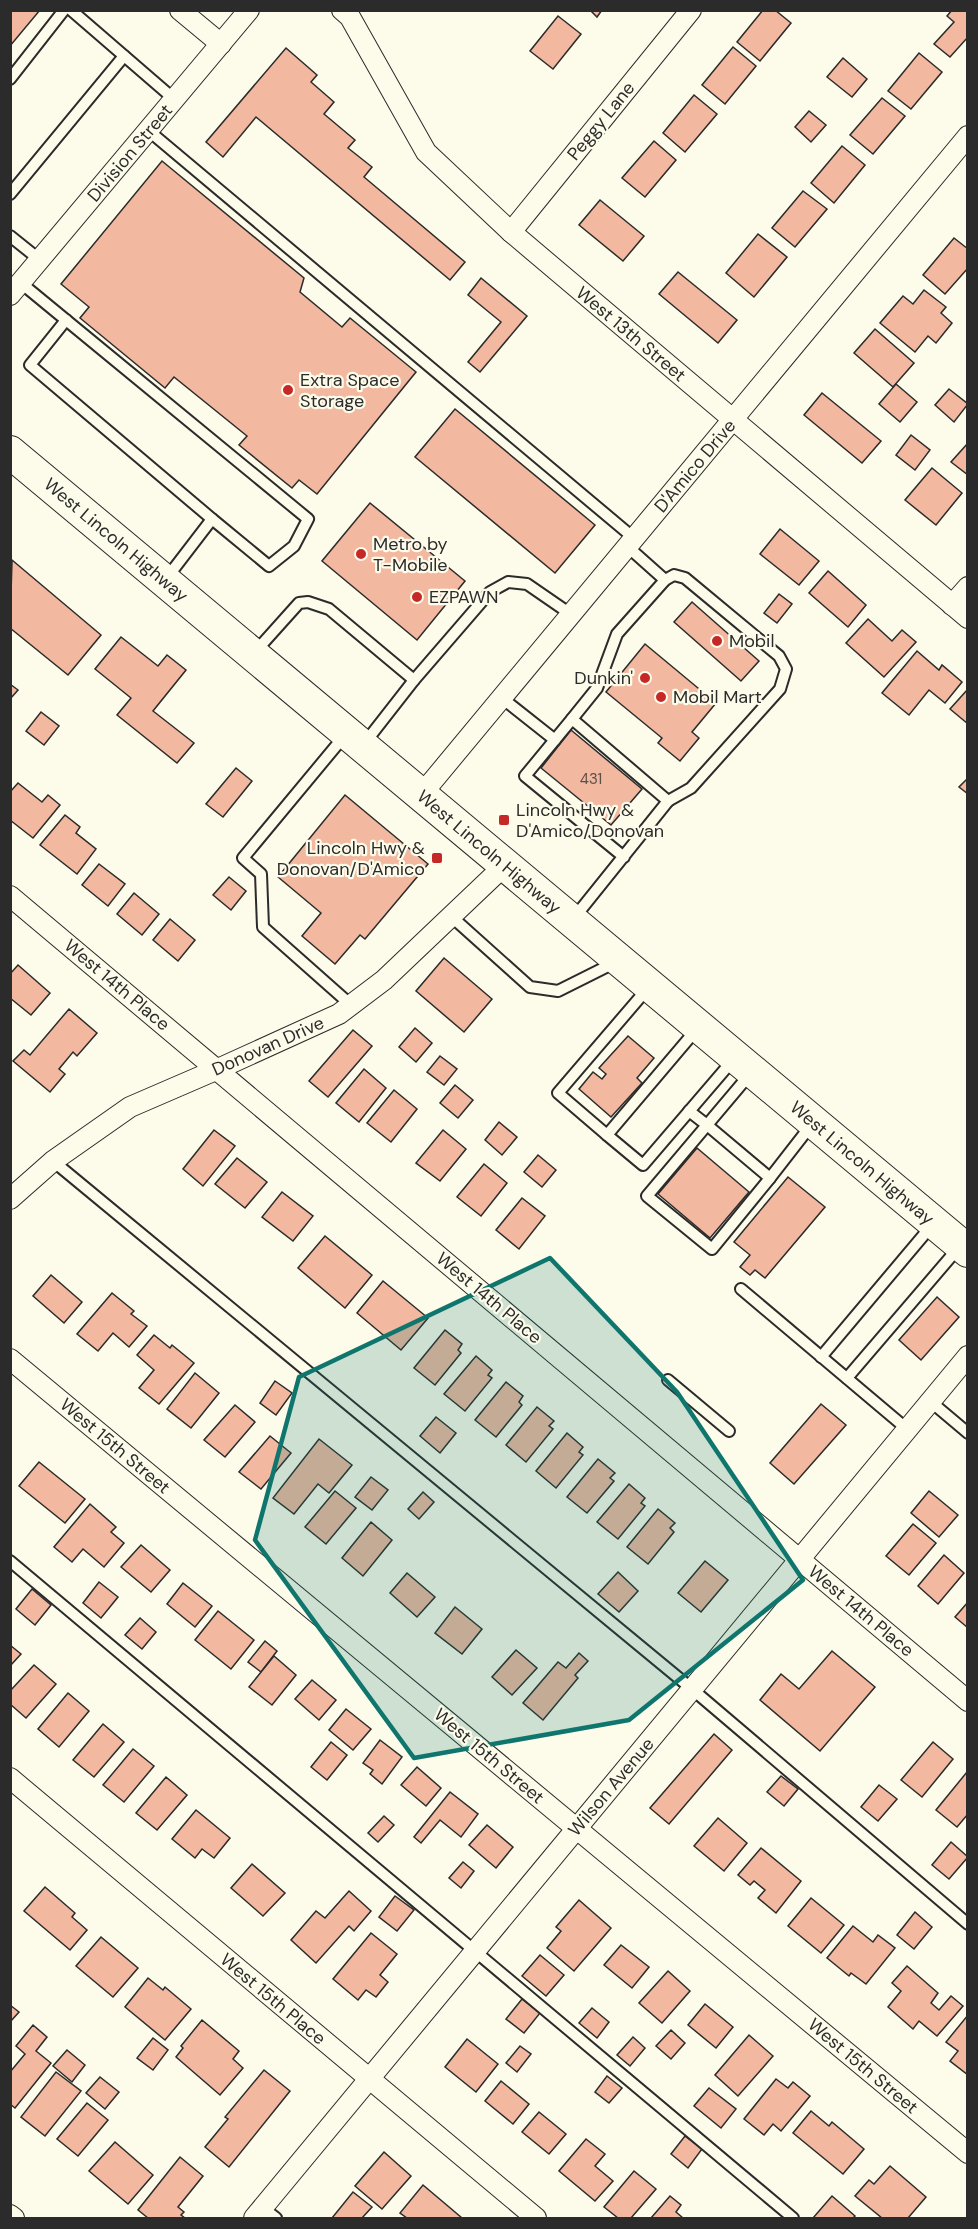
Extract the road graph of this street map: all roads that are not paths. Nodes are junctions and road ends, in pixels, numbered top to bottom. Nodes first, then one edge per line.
1 (64, 10) edge
2 (71, 10) edge
3 (180, 10) edge
4 (249, 10) edge
5 (342, 10) edge
6 (691, 10) edge
7 (221, 44) junction
8 (124, 56) junction
9 (10, 79) edge
10 (174, 99) junction
11 (149, 131) junction
12 (968, 136) edge
13 (10, 194) edge
14 (511, 232) junction
15 (10, 236) edge
16 (40, 260) junction
17 (16, 289) edge
18 (66, 320) junction
19 (733, 420) junction
20 (10, 452) edge
21 (212, 519) junction
22 (631, 543) junction
23 (665, 580) junction
24 (165, 581) junction
25 (968, 587) edge
26 (960, 612) edge
27 (572, 615) junction
28 (253, 655) junction
29 (414, 680) junction
30 (502, 698) junction
31 (572, 719) junction
32 (355, 740) junction
33 (555, 740) junction
34 (421, 795) junction
35 (668, 801) junction
36 (624, 856) junction
37 (506, 865) junction
38 (10, 896) edge
39 (452, 917) junction
40 (572, 921) junction
41 (620, 961) junction
42 (650, 986) junction
43 (351, 1005) junction
44 (699, 1027) junction
45 (743, 1064) junction
46 (218, 1070) junction
47 (689, 1111) junction
48 (813, 1122) junction
49 (707, 1125) junction
50 (607, 1135) junction
51 (53, 1161) junction
52 (770, 1178) junction
53 (10, 1199) edge
54 (934, 1223) junction
55 (964, 1248) edge
56 (741, 1290) dead end
57 (968, 1356) edge
58 (821, 1357) junction
59 (10, 1359) edge
60 (847, 1378) junction
61 (668, 1380) dead end
62 (930, 1401) junction
63 (907, 1429) junction
64 (729, 1431) dead end
65 (968, 1433) edge
66 (800, 1559) junction
67 (10, 1561) edge
68 (692, 1689) junction
69 (968, 1701) edge
70 (10, 1778) edge
71 (576, 1829) junction
72 (968, 1924) edge
73 (475, 1952) junction
74 (369, 2079) junction
75 (968, 2153) edge
76 (10, 2215) edge
77 (264, 2215) edge
78 (14, 2218) edge
79 (536, 2218) edge
80 (793, 2218) edge

1 - 9 lane
2 - 8 lane
3 - 7 street
4 - 7 street, Division Street
5 - 14 street, West 13th Street
6 - 14 street, Peggy Lane
7 - 10 street, Division Street
8 - 10 lane
8 - 13 lane
10 - 11 street, Division Street
11 - 16 street, Division Street
11 - 22 lane
12 - 19 street, D'Amico Drive
14 - 19 street, West 13th Street
15 - 16 lane
16 - 17 street, Division Street
17 - 18 lane
18 - 21 lane
18 - 21 lane
19 - 22 street, D'Amico Drive
19 - 26 street, West 13th Street
20 - 24 main road, West Lincoln Highway
21 - 24 lane
22 - 23 lane
22 - 27 street, D'Amico Drive
23 - 31 lane
23 - 35 lane
24 - 28 main road, West Lincoln Highway
25 - 26 street
27 - 29 lane
27 - 30 street, D'Amico Drive
28 - 29 lane
28 - 32 main road, West Lincoln Highway
29 - 32 lane
30 - 33 lane
30 - 34 street, D'Amico Drive
31 - 33 lane
31 - 35 lane
32 - 34 main road, West Lincoln Highway
32 - 43 lane
33 - 36 lane
34 - 37 main road, West Lincoln Highway
35 - 36 lane
36 - 40 lane
37 - 39 street, Donovan Drive
37 - 40 main road, West Lincoln Highway
38 - 46 street, West 14th Place
39 - 41 lane
39 - 43 street, Donovan Drive
40 - 41 main road, West Lincoln Highway
41 - 42 main road, West Lincoln Highway
42 - 44 main road, West Lincoln Highway
42 - 50 lane
43 - 46 street, Donovan Drive
44 - 45 main road, West Lincoln Highway
44 - 50 lane
45 - 47 lane
45 - 48 main road, West Lincoln Highway
45 - 49 lane
46 - 51 street, Donovan Drive
46 - 66 street, West 14th Place
47 - 49 lane
47 - 50 lane
48 - 52 lane
48 - 54 main road, West Lincoln Highway
49 - 52 lane
49 - 52 lane
51 - 53 street, Donovan Drive
51 - 68 lane
54 - 55 main road, West Lincoln Highway
54 - 58 lane
55 - 60 lane
56 - 58 lane
57 - 62 street, Wilson Avenue
58 - 60 lane
59 - 71 street, West 15th Street
60 - 63 lane
61 - 64 lane
62 - 63 street, Wilson Avenue
62 - 65 lane
63 - 66 street, Wilson Avenue
66 - 68 street, Wilson Avenue
66 - 69 street, West 14th Place
67 - 73 lane
68 - 71 street, Wilson Avenue
68 - 72 lane
70 - 74 street, West 15th Place
71 - 73 street, Wilson Avenue
71 - 75 street, West 15th Street
73 - 74 street, Wilson Avenue
73 - 80 lane
74 - 77 street, Wilson Avenue
74 - 79 street, West 15th Place
76 - 78 street

